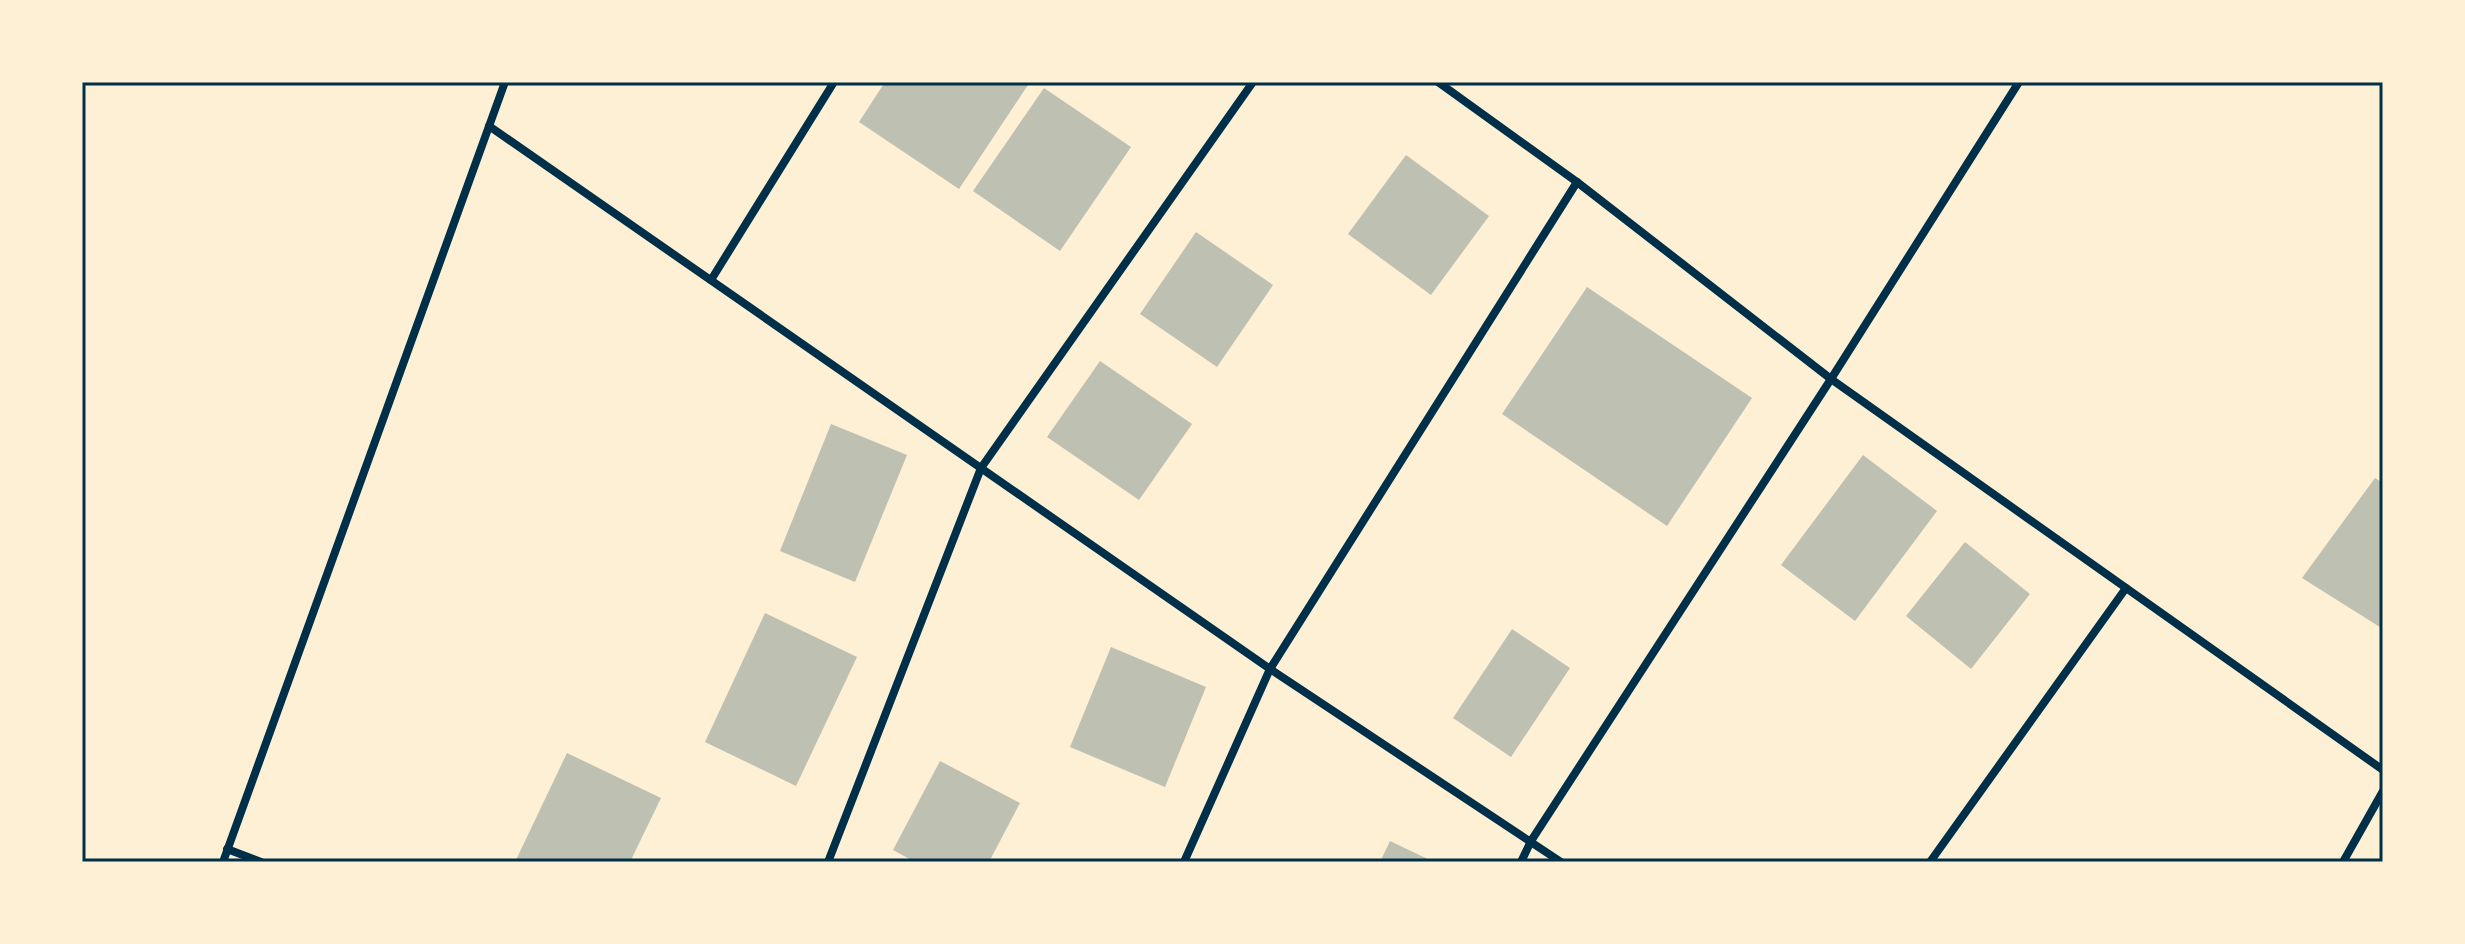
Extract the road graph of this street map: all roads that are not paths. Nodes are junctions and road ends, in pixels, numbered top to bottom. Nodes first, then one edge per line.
1 (505, 82) edge
2 (834, 82) edge
3 (1253, 82) edge
4 (1438, 82) edge
5 (2019, 82) edge
6 (489, 126) junction
7 (1577, 182) junction
8 (711, 280) junction
9 (1831, 379) junction
10 (981, 468) junction
11 (2126, 588) junction
12 (1270, 669) junction
13 (2383, 770) edge
14 (2383, 791) edge
15 (1531, 841) junction
16 (227, 849) junction
17 (223, 862) edge
18 (261, 862) edge
19 (828, 862) edge
20 (1184, 862) edge
21 (1521, 862) edge
22 (1561, 862) edge
23 (1930, 862) edge
24 (2343, 862) edge

1 - 6 street
2 - 8 street
3 - 10 street
4 - 7 street
5 - 9 street
6 - 8 street
6 - 16 street
7 - 9 street
7 - 12 street
8 - 10 street
9 - 11 street
9 - 15 street
10 - 12 street
10 - 19 street
11 - 13 street
11 - 23 street
12 - 15 street
12 - 20 street
14 - 24 street
15 - 21 street
15 - 22 street
16 - 17 street
16 - 18 street

